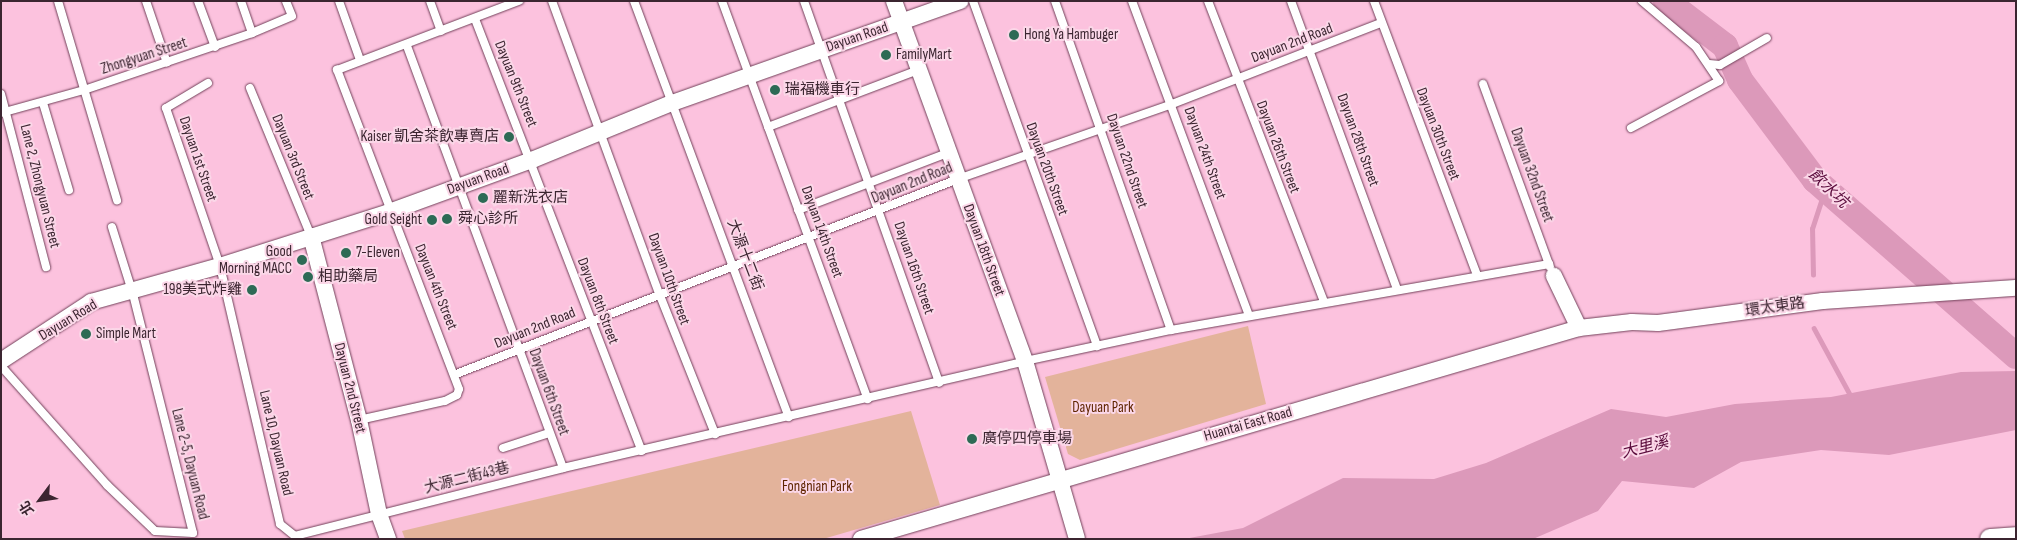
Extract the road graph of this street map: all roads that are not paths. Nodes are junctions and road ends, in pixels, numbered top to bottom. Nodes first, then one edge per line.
1 (58, 1) edge
2 (146, 1) edge
3 (198, 1) edge
4 (242, 1) edge
5 (286, 1) edge
6 (339, 1) edge
7 (430, 1) edge
8 (519, 1) edge
9 (552, 1) edge
10 (634, 1) edge
11 (722, 1) edge
12 (804, 1) edge
13 (894, 1) edge
14 (960, 1) edge
15 (973, 1) edge
16 (1055, 1) edge
17 (1132, 1) edge
18 (1208, 1) edge
19 (1291, 1) edge
20 (1374, 1) edge
21 (1642, 1) edge
22 (475, 19) junction
23 (901, 22) junction
24 (1381, 24) junction
25 (442, 31) junction
26 (252, 33) junction
27 (1768, 38) dead end
28 (407, 46) junction
29 (215, 47) junction
30 (822, 48) junction
31 (1311, 50) junction
32 (360, 60) junction
33 (167, 63) junction
34 (1709, 64) junction
35 (918, 70) junction
36 (749, 75) junction
37 (1237, 79) junction
38 (208, 83) dead end
39 (1483, 84) dead end
40 (250, 88) dead end
41 (84, 90) junction
42 (1, 94) edge
43 (840, 100) junction
44 (43, 102) junction
45 (672, 103) junction
46 (1172, 104) junction
47 (4, 112) edge
48 (768, 127) junction
49 (1101, 128) junction
50 (1631, 128) dead end
51 (602, 131) junction
52 (947, 153) junction
53 (1026, 155) junction
54 (532, 160) junction
55 (958, 179) junction
56 (869, 184) junction
57 (458, 185) junction
58 (68, 190) dead end
59 (117, 200) dead end
60 (798, 210) junction
61 (880, 211) junction
62 (390, 212) junction
63 (112, 227) dead end
64 (311, 236) junction
65 (809, 237) junction
66 (734, 264) junction
67 (220, 266) junction
68 (46, 267) dead end
69 (1551, 270) junction
70 (1477, 275) junction
71 (2016, 288) edge
72 (1397, 289) junction
73 (132, 291) junction
74 (659, 293) junction
75 (1324, 302) junction
76 (1249, 316) junction
77 (590, 321) junction
78 (1579, 328) junction
79 (1171, 330) junction
80 (1097, 346) junction
81 (518, 350) junction
82 (1, 361) edge
83 (1025, 361) junction
84 (1, 366) edge
85 (456, 374) junction
86 (939, 383) junction
87 (868, 399) junction
88 (790, 417) junction
89 (359, 420) junction
90 (549, 433) junction
91 (715, 434) junction
92 (503, 448) dead end
93 (642, 451) junction
94 (563, 468) junction
95 (1059, 480) junction
96 (379, 514) junction
97 (2016, 537) edge
98 (388, 539) edge
99 (861, 539) edge
100 (1077, 539) edge
101 (1990, 539) edge

1 - 41 lane
2 - 33 lane
3 - 29 lane
4 - 26 lane
5 - 26 lane, Zhongyuan Street
6 - 32 lane
7 - 25 lane
8 - 22 lane
9 - 51 lane, Dayuan 10th Street
10 - 45 lane, 大源十二街
11 - 36 lane, Dayuan 14th Street
12 - 30 lane, Dayuan 16th Street
13 - 23 street, Dayuan 18th Street
14 - 23 street, Dayuan Road
15 - 53 lane, Dayuan 20th Street
16 - 49 lane, Dayuan 22nd Street
17 - 46 lane, Dayuan 24th Street
18 - 37 lane, Dayuan 26th Street
19 - 31 lane, Dayuan 28th Street
20 - 24 lane, Dayuan 30th Street
21 - 34 lane
22 - 25 lane
22 - 54 lane, Dayuan 9th Street
23 - 30 street, Dayuan Road
23 - 35 street, Dayuan 18th Street
24 - 31 lane, Dayuan 2nd Road
24 - 70 lane, Dayuan 30th Street
25 - 28 lane
26 - 29 lane, Zhongyuan Street
27 - 34 lane
28 - 32 lane
28 - 57 lane, Dayuan 6th Street
29 - 33 lane, Zhongyuan Street
30 - 36 street, Dayuan Road
30 - 43 lane, Dayuan 16th Street
31 - 37 lane, Dayuan 2nd Road
31 - 72 lane, Dayuan 28th Street
32 - 62 lane, Dayuan 4th Street
33 - 41 lane, Zhongyuan Street
34 - 50 lane
35 - 43 lane
35 - 52 street, Dayuan 18th Street
36 - 45 street, Dayuan Road
36 - 48 lane, Dayuan 14th Street
37 - 46 lane, Dayuan 2nd Road
37 - 75 lane, Dayuan 26th Street
38 - 67 lane, Dayuan 1st Street
39 - 69 lane, Dayuan 32nd Street
40 - 64 lane, Dayuan 3rd Street
41 - 44 lane, Zhongyuan Street
41 - 59 lane
42 - 47 lane, Lane 2, Zhongyuan Street
43 - 48 lane
43 - 56 lane, Dayuan 16th Street
44 - 47 lane, Zhongyuan Street
44 - 58 lane
45 - 51 street, Dayuan Road
45 - 66 lane, 大源十二街
46 - 49 lane, Dayuan 2nd Road
46 - 76 lane, Dayuan 24th Street
47 - 68 lane, Lane 2, Zhongyuan Street
48 - 60 lane, Dayuan 14th Street
49 - 53 lane, Dayuan 2nd Road
49 - 79 lane, Dayuan 22nd Street
51 - 54 street, Dayuan Road
51 - 74 lane, Dayuan 10th Street
52 - 55 street, Dayuan 18th Street
52 - 56 lane
53 - 55 lane, Dayuan 2nd Road
53 - 80 lane, Dayuan 20th Street
54 - 57 street, Dayuan Road
54 - 77 lane, Dayuan 8th Street
55 - 61 lane, Dayuan 2nd Road
55 - 83 street, Dayuan 18th Street
56 - 60 lane
56 - 61 lane, Dayuan 16th Street
57 - 62 street, Dayuan Road
57 - 81 lane, Dayuan 6th Street
60 - 65 lane, Dayuan 14th Street
61 - 65 lane, Dayuan 2nd Road
61 - 86 lane, Dayuan 16th Street
62 - 64 street, Dayuan Road
62 - 85 lane, Dayuan 4th Street
63 - 73 lane
64 - 67 street, Dayuan Road
64 - 89 street, Dayuan 2nd Street
65 - 66 lane, Dayuan 2nd Road
65 - 87 lane, Dayuan 14th Street
66 - 74 lane, Dayuan 2nd Road
66 - 88 lane, 大源十二街
67 - 73 street, Dayuan Road
67 - 96 lane, Lane 10, Dayuan Road
69 - 70 lane, 大源二街43巷
69 - 78 street
70 - 72 lane, 大源二街43巷
71 - 78 street, 環太東路
72 - 75 lane, 大源二街43巷
73 - 82 street, Dayuan Road
73 - 84 lane, Lane 2-5, Dayuan Road
74 - 77 lane, Dayuan 2nd Road
74 - 91 lane, Dayuan 10th Street
75 - 76 lane, 大源二街43巷
76 - 79 lane, 大源二街43巷
77 - 81 lane, Dayuan 2nd Road
77 - 93 lane, Dayuan 8th Street
78 - 95 street, Huantai East Road
79 - 80 lane, 大源二街43巷
80 - 83 lane, 大源二街43巷
81 - 85 lane, Dayuan 2nd Road
81 - 90 lane, Dayuan 6th Street
83 - 86 lane, 大源二街43巷
83 - 95 street, Dayuan 18th Street
85 - 89 lane
86 - 87 lane, 大源二街43巷
87 - 88 lane, 大源二街43巷
88 - 91 lane, 大源二街43巷
89 - 96 street, Dayuan 2nd Street
90 - 92 lane
90 - 94 lane, Dayuan 6th Street
91 - 93 lane, 大源二街43巷
93 - 94 lane, 大源二街43巷
94 - 96 lane, 大源二街43巷
95 - 99 street, Huantai East Road
95 - 100 street, Dayuan 18th Street
96 - 98 street, Dayuan 2nd Street
97 - 101 street

